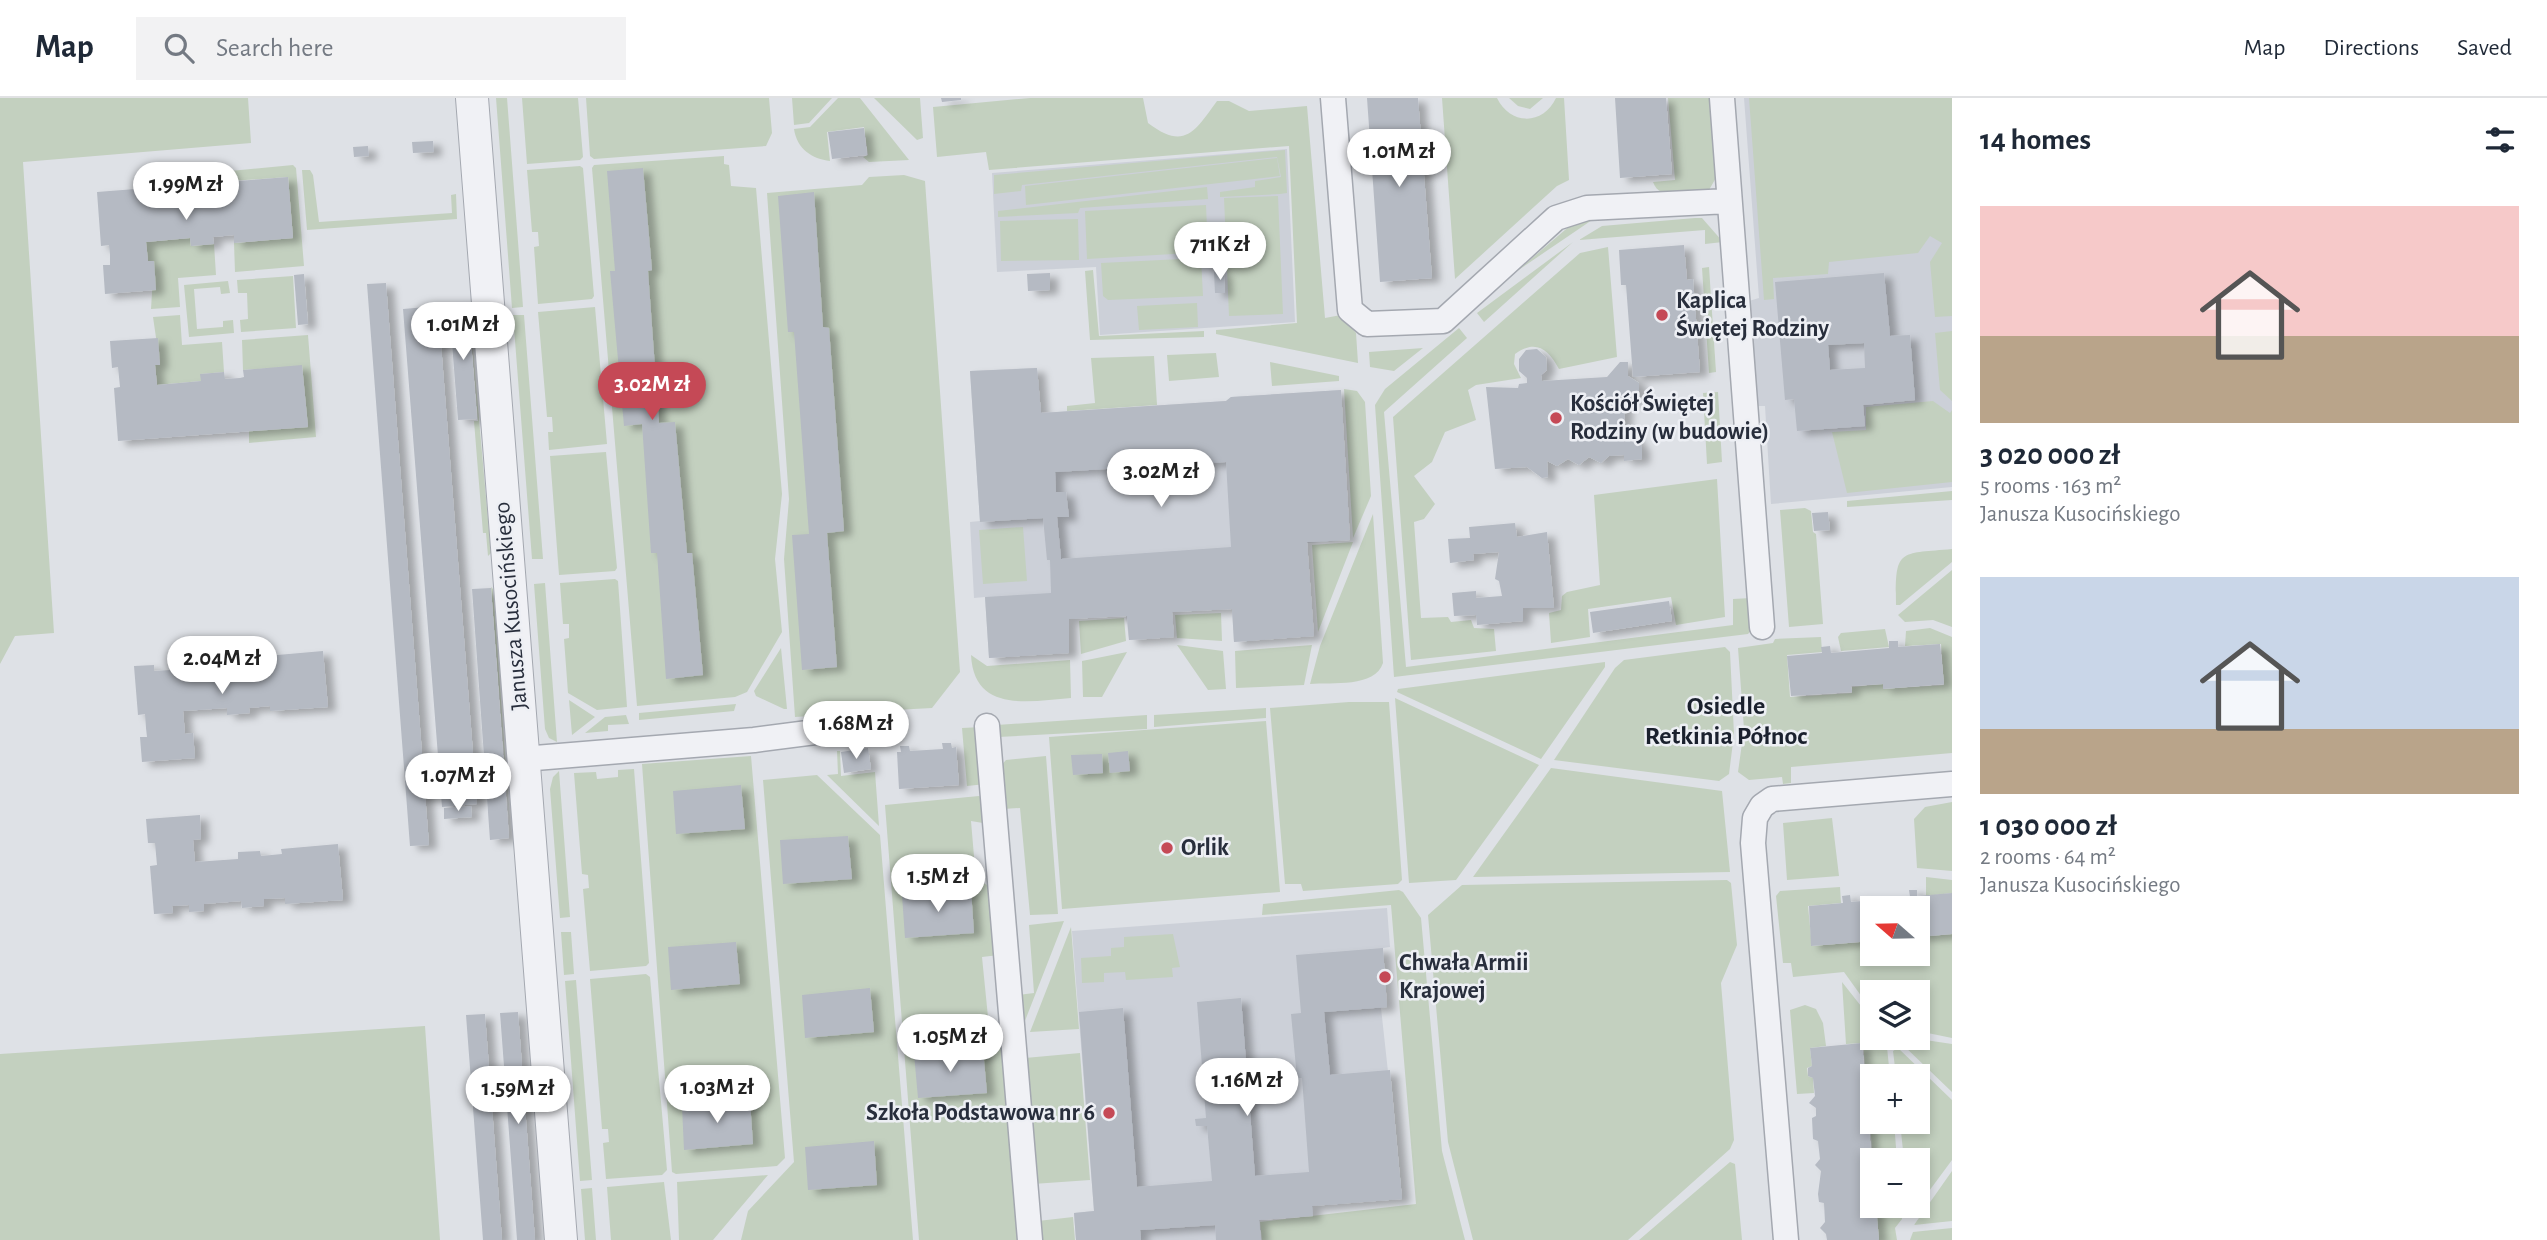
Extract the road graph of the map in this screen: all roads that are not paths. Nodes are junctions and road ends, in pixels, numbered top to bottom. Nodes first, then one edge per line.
1 (472, 98) edge
2 (1333, 98) edge
3 (1722, 98) edge
4 (1729, 201) junction
5 (1762, 627) dead end
6 (870, 725) dead end
7 (987, 726) dead end
8 (523, 759) junction
9 (1952, 784) edge
10 (561, 1240) edge
11 (1030, 1240) edge
12 (1786, 1240) edge

1 - 8 street, Janusza Kusocińskiego
2 - 4 street
3 - 4 street
4 - 5 street
6 - 8 street
7 - 11 street
8 - 10 street, Janusza Kusocińskiego
9 - 12 street

